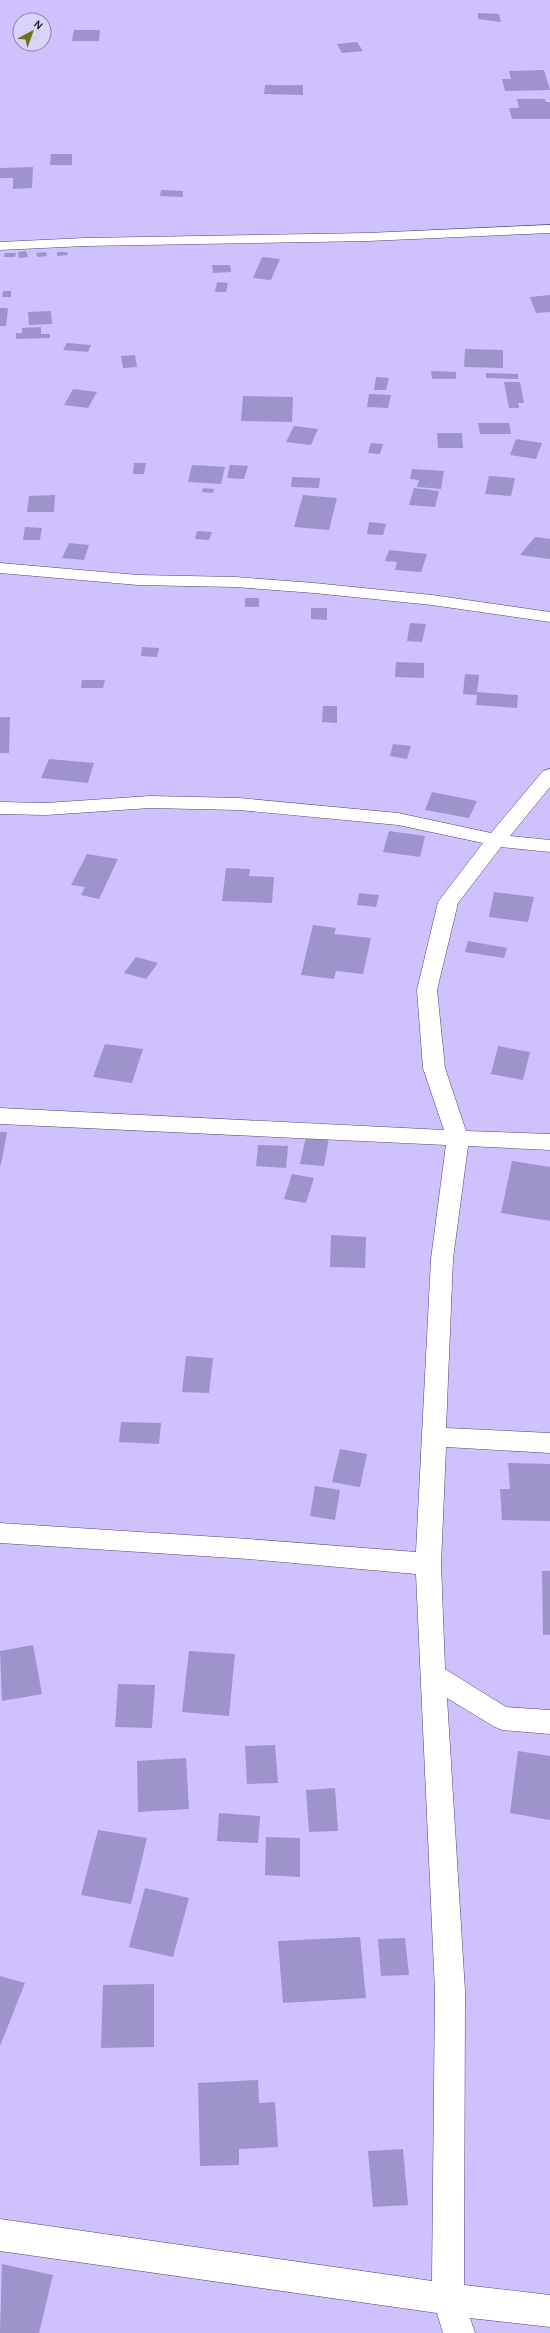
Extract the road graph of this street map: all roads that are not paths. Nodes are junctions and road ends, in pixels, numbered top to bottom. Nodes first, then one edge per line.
1 (550, 229) edge
2 (0, 246) edge
3 (0, 568) edge
4 (550, 617) edge
5 (550, 775) edge
6 (0, 808) edge
7 (496, 840) junction
8 (550, 846) edge
9 (0, 1116) edge
10 (458, 1140) junction
11 (550, 1142) edge
12 (435, 1438) junction
13 (550, 1443) edge
14 (0, 1533) edge
15 (428, 1564) junction
16 (432, 1675) junction
17 (550, 1722) edge
18 (0, 2235) edge
19 (448, 2299) junction
20 (550, 2311) edge
21 (458, 2333) edge

1 - 2 street
3 - 4 street
5 - 7 street
6 - 7 street
7 - 8 street
7 - 10 street
9 - 10 street
10 - 11 street
10 - 12 street
12 - 13 street
12 - 15 street
14 - 15 street
15 - 16 street
16 - 17 street
16 - 19 street
18 - 19 street
19 - 20 street
19 - 21 street

